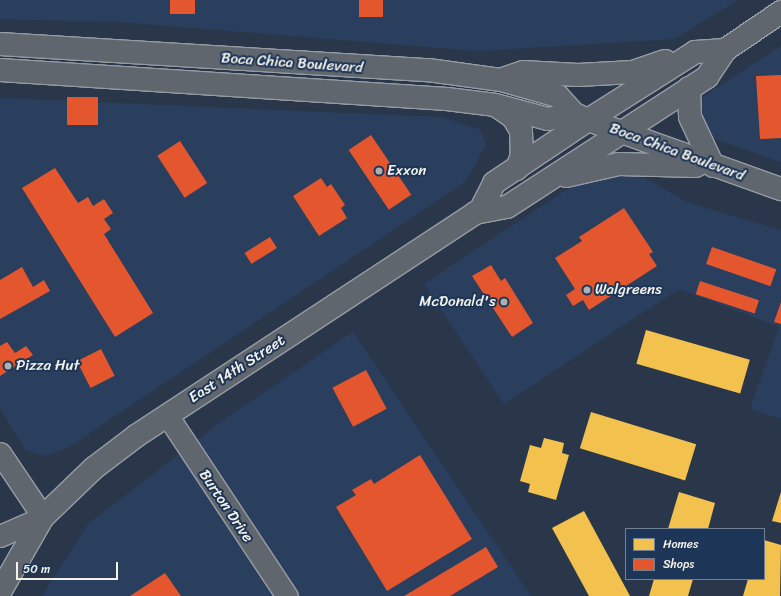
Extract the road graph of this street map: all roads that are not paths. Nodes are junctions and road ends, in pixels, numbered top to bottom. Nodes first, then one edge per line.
1 (781, 12) edge
2 (0, 44) edge
3 (725, 50) junction
4 (695, 52) junction
5 (0, 70) edge
6 (501, 80) junction
7 (689, 88) junction
8 (496, 105) junction
9 (581, 117) junction
10 (621, 132) junction
11 (713, 166) junction
12 (517, 168) junction
13 (549, 180) junction
14 (781, 190) edge
15 (482, 209) junction
16 (166, 415) junction
17 (0, 454) edge
18 (43, 517) junction
19 (0, 536) edge
20 (0, 592) edge
21 (287, 596) edge

1 - 3 main road
2 - 6 main road, Boca Chica Boulevard
3 - 4 main road
3 - 7 main road
4 - 6 main road
4 - 9 main road
5 - 8 main road, Boca Chica Boulevard
6 - 9 main road, Boca Chica Boulevard
7 - 10 main road
7 - 11 main road
8 - 9 main road, Boca Chica Boulevard
8 - 12 main road
9 - 10 main road, Boca Chica Boulevard
9 - 12 main road
10 - 11 main road, Boca Chica Boulevard
10 - 13 main road
11 - 13 main road
11 - 14 main road, Boca Chica Boulevard
12 - 15 main road
13 - 15 main road
15 - 16 main road, East 14th Street
16 - 18 main road, East 14th Street
16 - 21 street, Burton Drive
17 - 18 street
18 - 19 street, East 14th Street
18 - 20 main road

